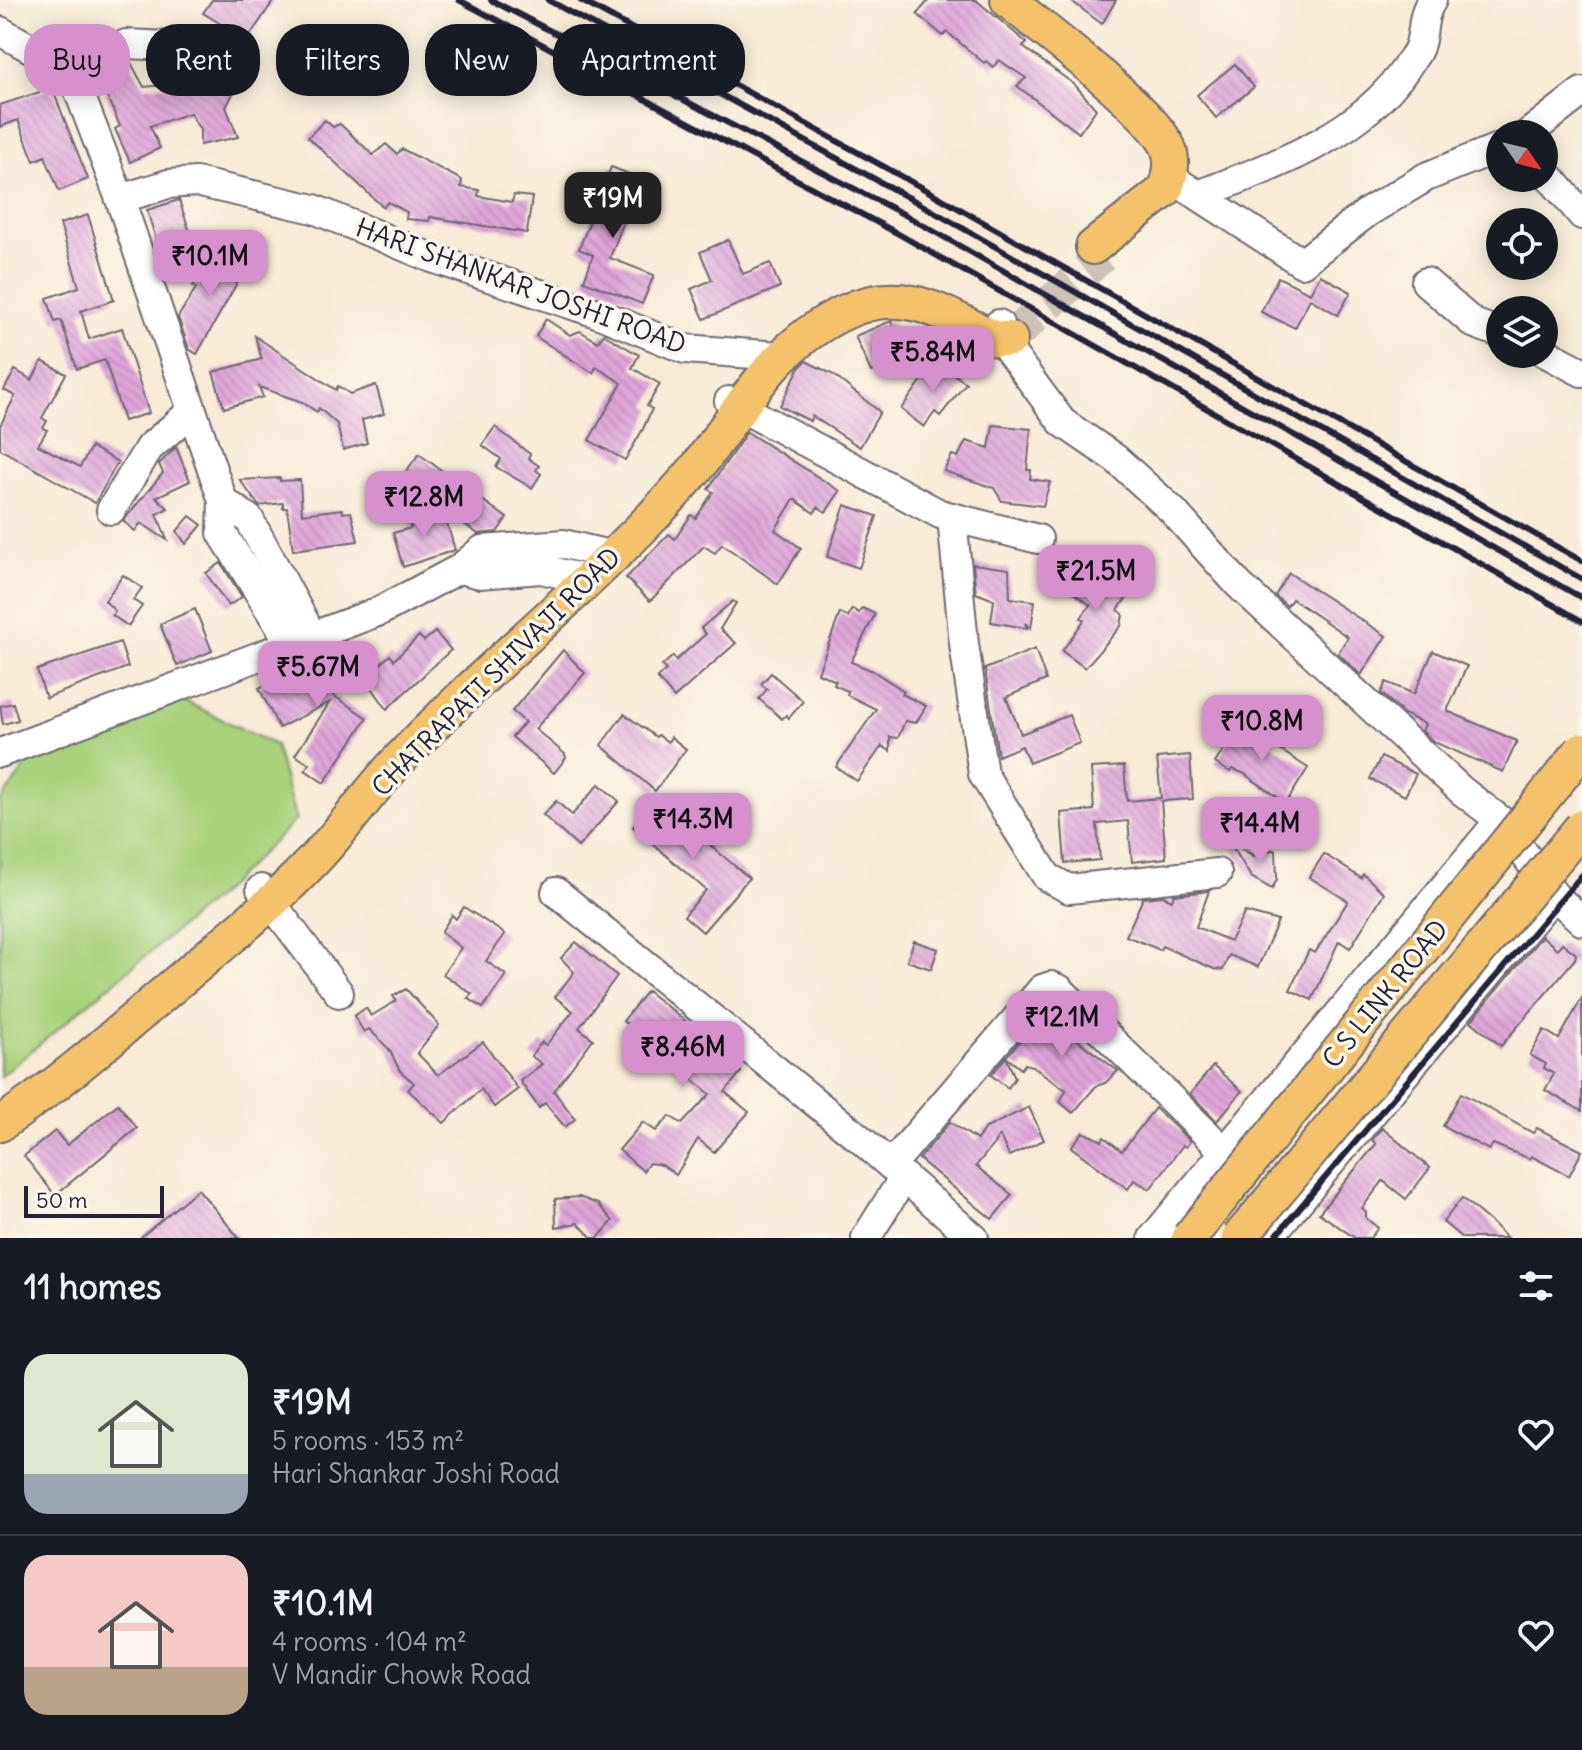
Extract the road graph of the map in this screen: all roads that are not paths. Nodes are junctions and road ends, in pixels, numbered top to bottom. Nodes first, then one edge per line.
1 (1008, 0) edge
2 (1037, 0) edge
3 (1432, 0) edge
4 (0, 31) edge
5 (24, 45) edge
6 (1582, 92) edge
7 (81, 96) edge
8 (1546, 120) edge
9 (1486, 153) edge
10 (1183, 185) junction
11 (1558, 187) edge
12 (120, 199) junction
13 (1582, 215) edge
14 (1098, 252) tunnel mouth
15 (1426, 282) dead end
16 (1486, 328) edge
17 (1005, 332) joint
18 (773, 354) junction
19 (1558, 359) edge
20 (1582, 372) edge
21 (733, 404) junction
22 (192, 411) junction
23 (111, 510) dead end
24 (952, 517) junction
25 (1038, 539) dead end
26 (593, 566) junction
27 (301, 640) junction
28 (1582, 750) edge
29 (0, 753) edge
30 (1500, 820) junction
31 (1582, 827) edge
32 (1217, 873) dead end
33 (556, 892) dead end
34 (1554, 895) junction
35 (266, 896) junction
36 (1582, 921) edge
37 (339, 993) dead end
38 (0, 1105) edge
39 (0, 1124) edge
40 (1225, 1152) junction
41 (898, 1171) junction
42 (866, 1238) edge
43 (974, 1238) edge
44 (1153, 1238) edge
45 (1189, 1238) edge
46 (1239, 1238) edge
47 (1268, 1238) edge

1 - 10 main road
2 - 10 main road
3 - 10 street
4 - 5 street
6 - 8 street
7 - 12 street
9 - 10 street
10 - 14 main road
11 - 13 street
12 - 18 street, HARI SHANKAR JOSHI ROAD
12 - 22 street
15 - 16 street
17 - 18 main road
17 - 30 street
18 - 21 main road
19 - 20 street
21 - 24 street
21 - 26 main road
22 - 23 street
22 - 27 street
24 - 25 street
24 - 32 street
26 - 27 street
26 - 35 main road
27 - 29 street
28 - 45 main road, C S LINK ROAD, bridge
30 - 34 street
30 - 40 street
31 - 46 main road, C S LINK ROAD, bridge
33 - 41 street
34 - 36 street
34 - 47 street
35 - 37 street
35 - 38 main road
35 - 39 main road
40 - 41 street
40 - 44 street
41 - 42 street
41 - 43 street

